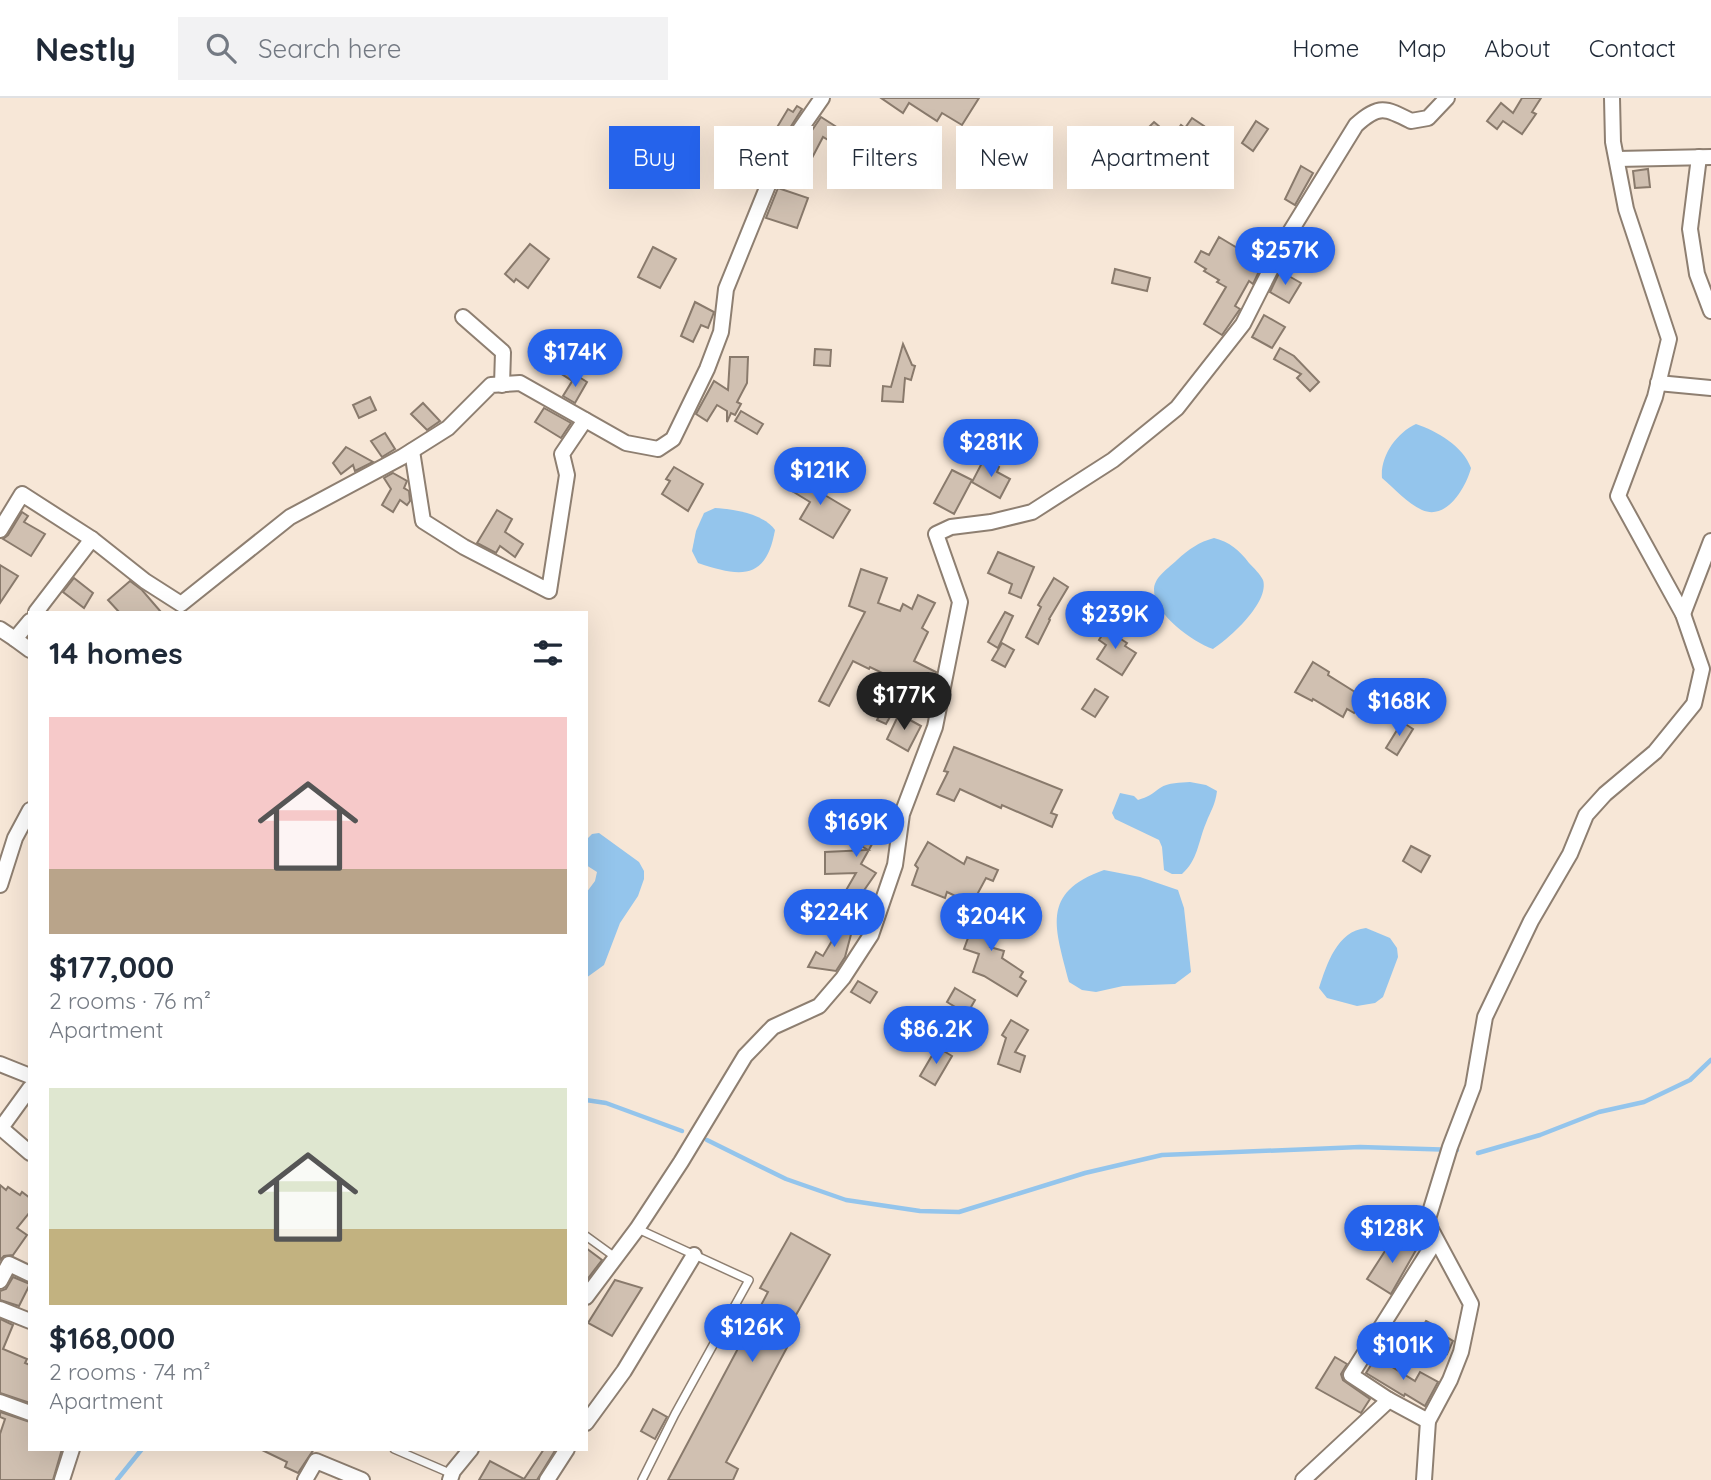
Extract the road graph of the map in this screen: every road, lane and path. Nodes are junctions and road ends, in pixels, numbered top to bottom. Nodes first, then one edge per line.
1 (822, 98) edge
2 (1447, 98) edge
3 (1612, 98) edge
4 (1705, 157) edge
5 (1616, 159) junction
6 (1711, 311) edge
7 (463, 317) dead end
8 (1658, 383) junction
9 (502, 384) junction
10 (1711, 388) edge
11 (585, 421) junction
12 (412, 451) junction
13 (0, 530) edge
14 (92, 539) junction
15 (1711, 541) edge
16 (37, 611) edge
17 (1683, 614) junction
18 (28, 623) edge
19 (0, 629) edge
20 (15, 639) junction
21 (28, 649) edge
22 (28, 814) edge
23 (0, 884) edge
24 (0, 1064) edge
25 (28, 1075) edge
26 (28, 1091) edge
27 (28, 1151) edge
28 (637, 1229) junction
29 (588, 1237) edge
30 (1436, 1240) junction
31 (694, 1255) junction
32 (616, 1258) junction
33 (28, 1273) edge
34 (0, 1281) edge
35 (588, 1294) edge
36 (0, 1309) edge
37 (28, 1320) edge
38 (1389, 1400) junction
39 (0, 1402) edge
40 (28, 1412) edge
41 (588, 1420) edge
42 (1428, 1421) junction
43 (71, 1451) edge
44 (398, 1451) edge
45 (470, 1451) edge
46 (566, 1451) edge
47 (318, 1455) edge
48 (451, 1477) edge
49 (62, 1480) edge
50 (305, 1480) edge
51 (362, 1480) edge
52 (547, 1480) edge
53 (642, 1480) edge
54 (1303, 1480) edge
55 (1424, 1480) edge

1 - 11 street
2 - 28 street
3 - 5 street
4 - 5 street
4 - 6 street
5 - 8 street
7 - 9 street
8 - 10 street
8 - 17 street
9 - 11 street
9 - 12 street
11 - 12 street
12 - 14 street
13 - 14 street
14 - 16 street
15 - 17 street
17 - 30 street
18 - 20 street
19 - 20 street
20 - 21 street
22 - 23 street
24 - 25 street
26 - 27 street
28 - 31 lane
28 - 32 street
29 - 32 lane
30 - 38 street
30 - 42 street
31 - 41 street
31 - 53 lane
32 - 35 street
33 - 34 street
36 - 37 street
38 - 42 street
38 - 54 street
39 - 40 street
42 - 55 street
43 - 49 street
44 - 48 lane
45 - 48 street
46 - 52 street
47 - 50 street
47 - 51 street

